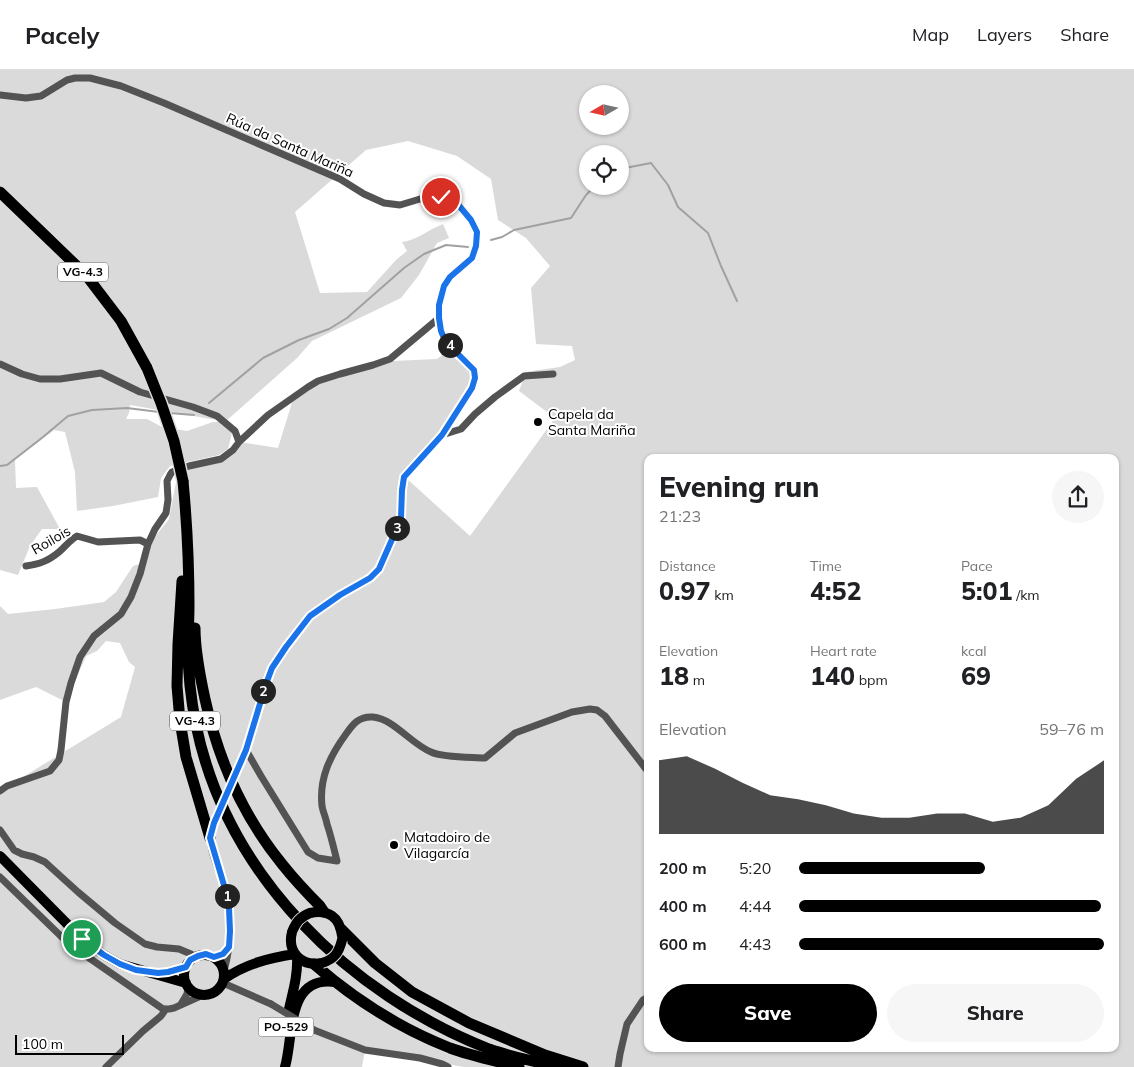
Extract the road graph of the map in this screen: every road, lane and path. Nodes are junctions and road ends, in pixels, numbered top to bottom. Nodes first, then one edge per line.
1 (0, 94) edge
2 (0, 192) edge
3 (439, 318) junction
4 (0, 364) edge
5 (554, 374) dead end
6 (442, 435) junction
7 (239, 442) junction
8 (187, 524) junction
9 (148, 544) junction
10 (26, 566) dead end
11 (246, 750) junction
12 (644, 766) edge
13 (0, 791) edge
14 (0, 830) edge
15 (210, 838) junction
16 (0, 856) edge
17 (0, 878) edge
18 (324, 912) junction
19 (342, 934) junction
20 (291, 935) junction
21 (229, 947) junction
22 (296, 956) junction
23 (194, 957) junction
24 (273, 958) junction
25 (316, 963) junction
26 (186, 967) junction
27 (222, 970) junction
28 (147, 972) junction
29 (335, 982) junction
30 (187, 985) junction
31 (295, 989) junction
32 (204, 995) junction
33 (644, 999) edge
34 (180, 1004) junction
35 (166, 1009) junction
36 (106, 1067) edge
37 (284, 1067) edge
38 (448, 1067) edge
39 (519, 1067) edge
40 (560, 1067) edge
41 (583, 1067) edge
42 (618, 1067) edge

1 - 3 street, Rúa da Santa Mariña
2 - 8 highway, VG-4.3, bridge
3 - 6 street, Rúa da Santa Mariña
3 - 7 street
4 - 7 street
5 - 6 street, Rúa da Santa Mariña
6 - 11 street, Rúa da Santa Mariña
7 - 9 street
8 - 15 highway
8 - 18 highway
8 - 40 highway, VG-4.3
9 - 10 street, Roilois
9 - 13 street
11 - 12 street
11 - 15 street, Rúa da Santa Mariña, bridge
14 - 23 street
15 - 21 street
16 - 28 main road
17 - 35 street
18 - 19 main road
18 - 20 main road, bridge
19 - 25 main road, bridge
19 - 41 highway
20 - 22 main road
20 - 24 main road
21 - 27 street
21 - 27 street
22 - 24 main road
22 - 25 main road
22 - 31 main road, PO-529
23 - 26 main road
23 - 27 main road
24 - 27 main road
25 - 29 highway
25 - 31 main road, PO-529
26 - 28 main road
26 - 30 main road
27 - 32 main road
27 - 38 street, bridge
28 - 30 main road
29 - 37 main road
29 - 39 highway
30 - 32 main road
30 - 34 street
31 - 37 main road, PO-529
32 - 34 street
33 - 42 street
34 - 35 street
35 - 36 street

